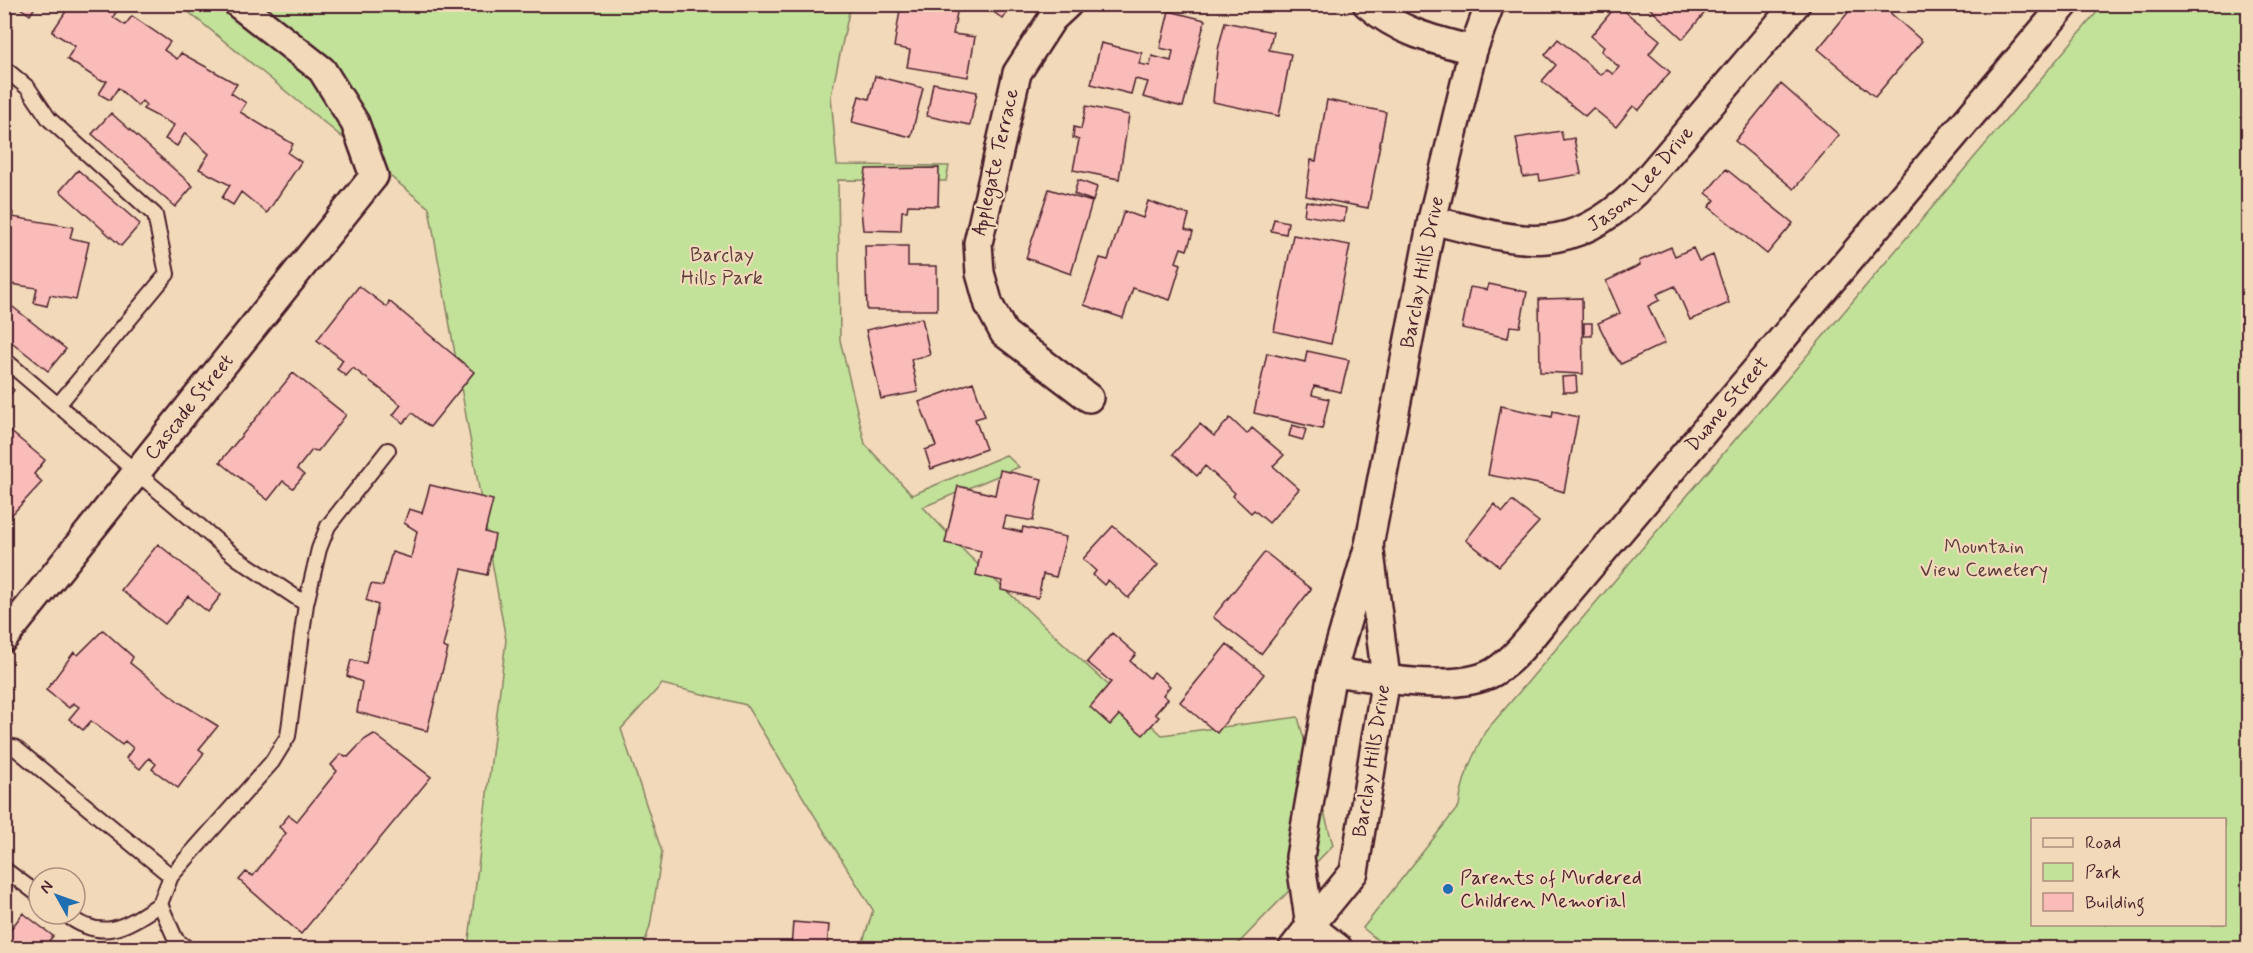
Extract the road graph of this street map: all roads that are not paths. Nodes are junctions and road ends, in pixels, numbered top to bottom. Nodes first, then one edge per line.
1 (238, 4) edge
2 (1068, 4) edge
3 (1367, 4) edge
4 (1490, 4) edge
5 (1796, 4) edge
6 (2065, 4) edge
7 (1473, 50) junction
8 (4, 68) edge
9 (1432, 220) junction
10 (4, 359) edge
11 (1089, 398) dead end
12 (58, 405) junction
13 (388, 450) dead end
14 (136, 474) junction
15 (1369, 545) junction
16 (306, 604) junction
17 (4, 638) edge
18 (1332, 672) junction
19 (1386, 678) junction
20 (4, 749) edge
21 (4, 869) edge
22 (171, 876) junction
23 (27, 886) edge
24 (160, 904) junction
25 (83, 926) edge
26 (1310, 926) junction
27 (187, 948) edge
28 (1293, 948) edge
29 (1338, 948) edge

1 - 14 street, Cascade Street
2 - 11 street, Applegate Terrace
3 - 7 street
4 - 7 street, Barclay Hills Drive
5 - 9 street, Jason Lee Drive
6 - 19 street, Duane Street
7 - 9 street, Barclay Hills Drive
8 - 12 lane
9 - 15 street, Barclay Hills Drive
10 - 12 lane
12 - 14 lane
13 - 16 lane
14 - 16 lane
14 - 17 street, Cascade Street
15 - 18 street, Barclay Hills Drive
15 - 19 street, Barclay Hills Drive
16 - 22 lane
18 - 19 street, Duane Street
18 - 26 street, Barclay Hills Drive
19 - 26 street, Barclay Hills Drive
20 - 22 lane
21 - 23 lane
22 - 24 lane
24 - 25 lane
24 - 27 lane
26 - 28 street, Barclay Hills Drive
26 - 29 street

